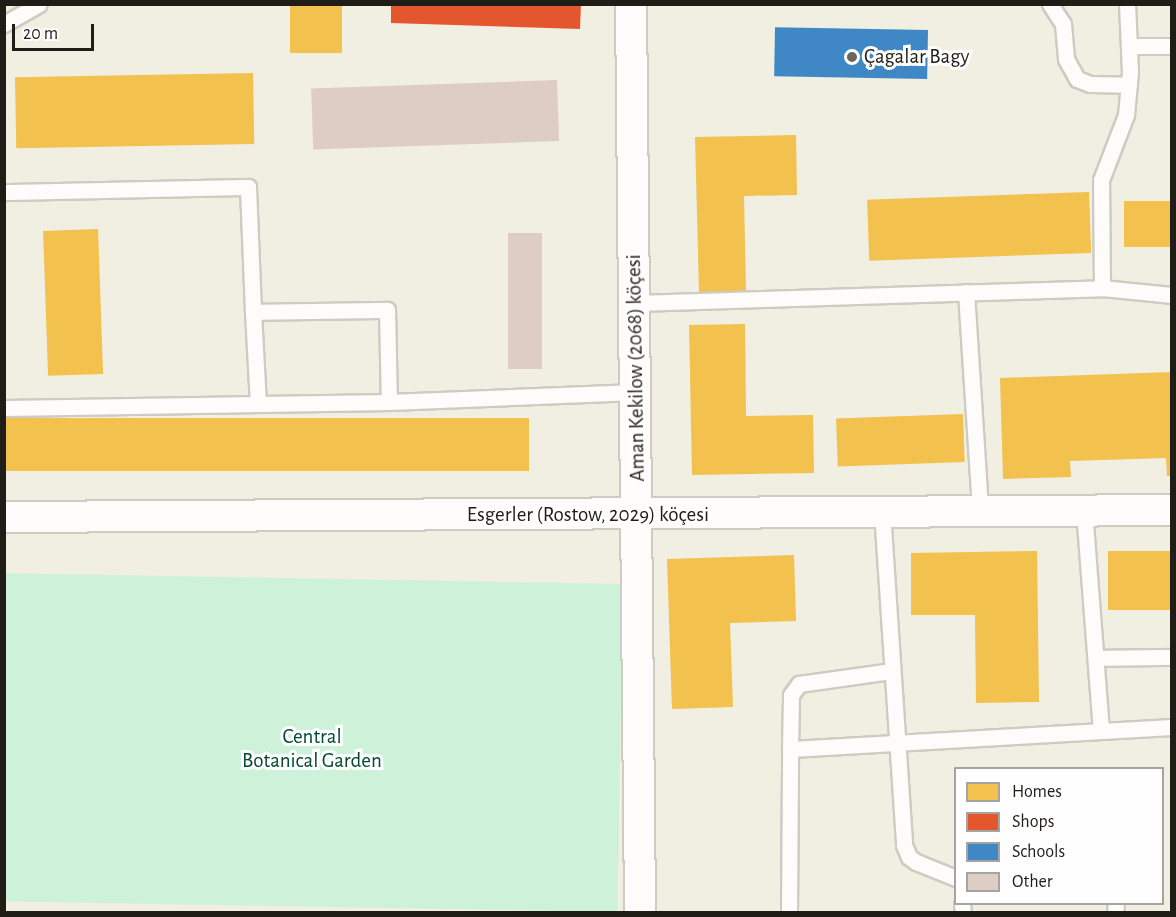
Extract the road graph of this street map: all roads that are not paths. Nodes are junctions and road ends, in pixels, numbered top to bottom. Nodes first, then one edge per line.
1 (39, 4) edge
2 (631, 4) edge
3 (1050, 4) edge
4 (1127, 4) edge
5 (4, 24) edge
6 (1130, 46) junction
7 (1172, 46) edge
8 (1129, 85) junction
9 (4, 192) edge
10 (1102, 288) junction
11 (966, 292) junction
12 (1172, 295) edge
13 (636, 303) junction
14 (253, 312) junction
15 (636, 392) junction
16 (389, 402) junction
17 (258, 403) junction
18 (4, 408) edge
19 (980, 510) junction
20 (1084, 510) junction
21 (1172, 510) edge
22 (882, 511) junction
23 (639, 515) junction
24 (4, 517) edge
25 (1172, 657) edge
26 (1096, 658) junction
27 (892, 671) junction
28 (1172, 727) edge
29 (1101, 730) junction
30 (899, 742) junction
31 (790, 749) junction
32 (954, 877) edge
33 (640, 912) edge
34 (789, 912) edge

1 - 5 lane
2 - 13 street, Aman Kekilow (2068) köçesi
3 - 8 lane
4 - 6 lane
6 - 7 lane
6 - 8 lane
8 - 10 lane
9 - 14 lane
10 - 11 lane
10 - 12 lane
11 - 13 lane
11 - 19 lane
13 - 15 street, Aman Kekilow (2068) köçesi
14 - 16 lane
14 - 17 lane
15 - 16 lane
15 - 23 street, Aman Kekilow (2068) köçesi
16 - 17 lane
17 - 18 lane
19 - 20 street, Esgerler (Rostow, 2029) köçesi
19 - 22 street, Esgerler (Rostow, 2029) köçesi
20 - 21 street, Esgerler (Rostow, 2029) köçesi
20 - 26 lane
22 - 23 street, Esgerler (Rostow, 2029) köçesi
22 - 27 lane
23 - 24 street, Esgerler (Rostow, 2029) köçesi
23 - 33 street, Aman Kekilow (2068) köçesi
25 - 26 lane
26 - 29 lane
27 - 30 lane
27 - 31 lane
28 - 29 lane
29 - 30 lane
30 - 31 lane
30 - 32 lane
31 - 34 lane

